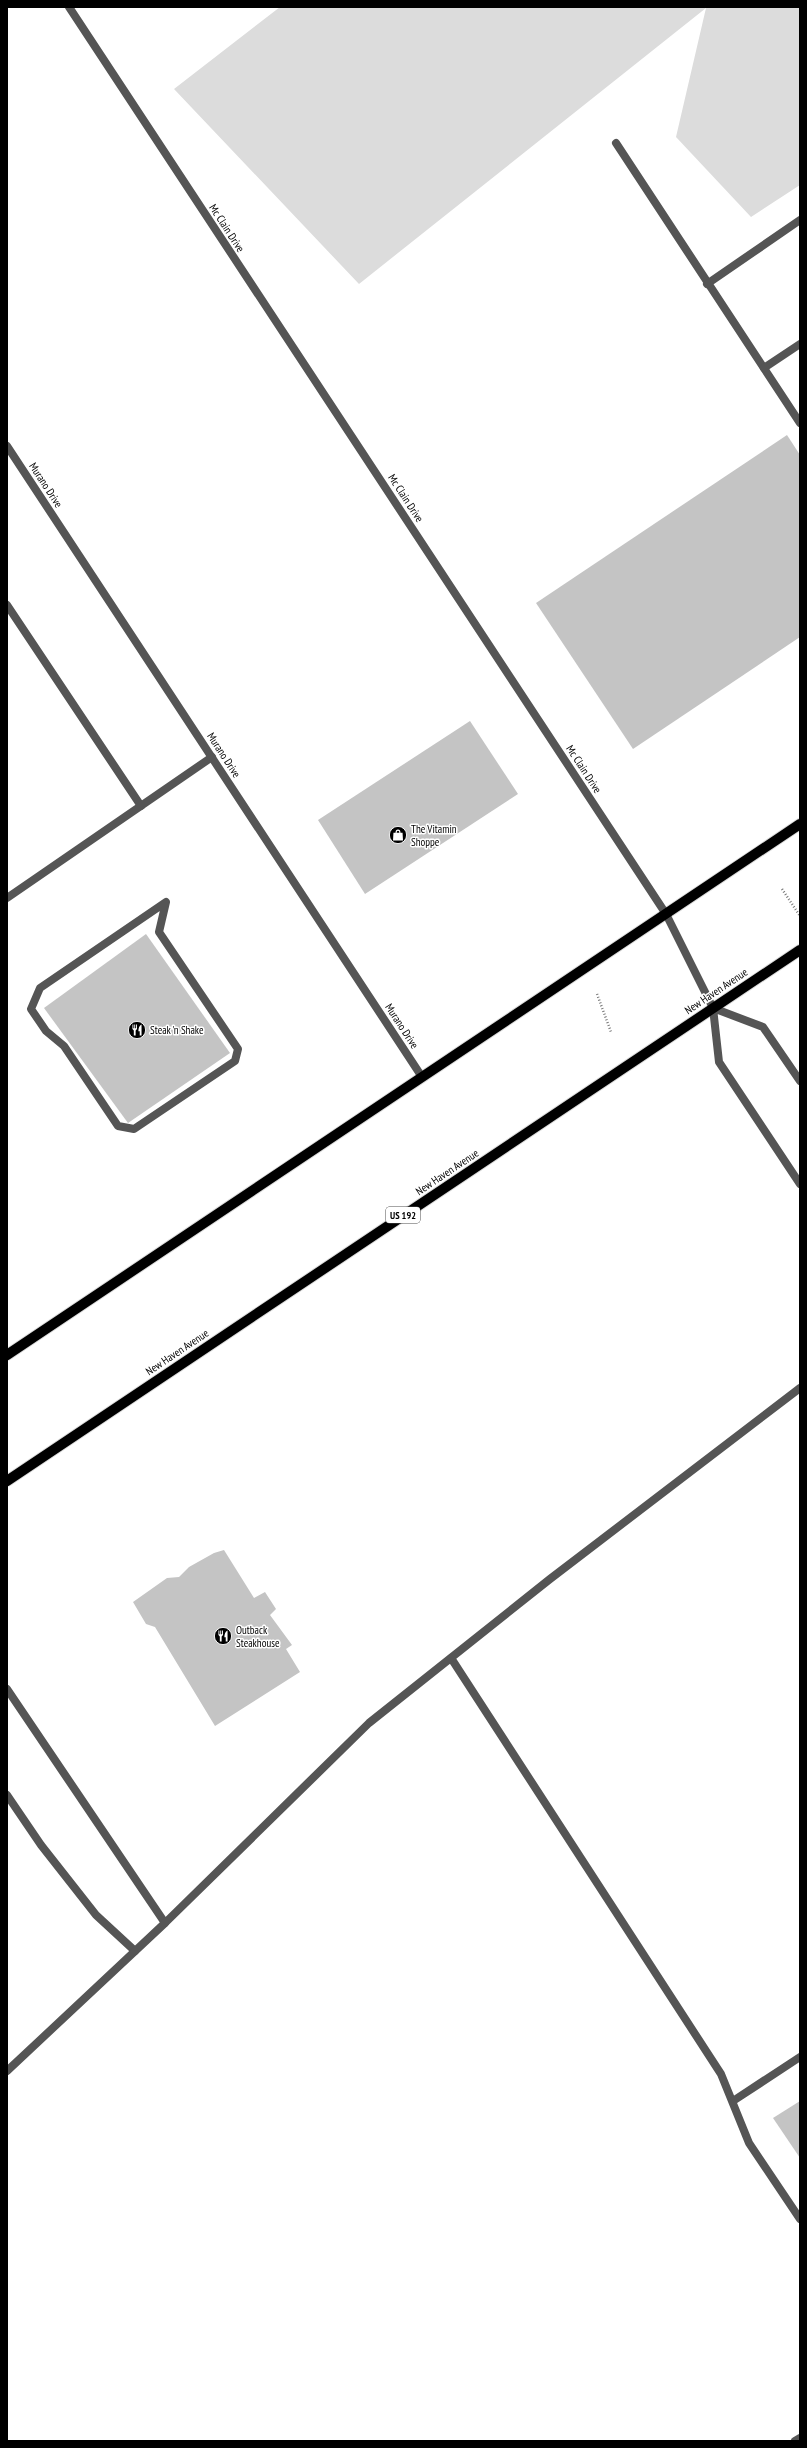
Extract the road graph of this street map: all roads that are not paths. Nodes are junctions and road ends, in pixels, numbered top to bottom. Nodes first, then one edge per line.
1 (68, 7) edge
2 (616, 143) dead end
3 (800, 220) edge
4 (706, 284) junction
5 (800, 344) edge
6 (764, 368) junction
7 (800, 423) edge
8 (7, 446) edge
9 (7, 605) edge
10 (212, 757) junction
11 (141, 806) junction
12 (800, 824) edge
13 (7, 898) edge
14 (166, 902) joint
15 (666, 914) junction
16 (800, 950) edge
17 (713, 1008) junction
18 (422, 1076) junction
19 (800, 1081) edge
20 (800, 1184) edge
21 (7, 1355) edge
22 (800, 1388) edge
23 (7, 1481) edge
24 (451, 1658) junction
25 (7, 1689) edge
26 (7, 1795) edge
27 (165, 1923) junction
28 (135, 1951) junction
29 (800, 2057) edge
30 (7, 2071) edge
31 (733, 2101) junction
32 (800, 2219) edge
33 (800, 2438) edge
34 (795, 2441) edge

1 - 15 street, Mc Clain Drive
2 - 4 street
3 - 4 street
4 - 6 street
5 - 6 street
6 - 7 street
8 - 10 street, Murano Drive
9 - 11 street
10 - 11 street
10 - 18 street, Murano Drive
11 - 13 street
12 - 15 main road
14 - 14 street
15 - 17 street, Mc Clain Drive
15 - 18 main road
16 - 17 main road, New Haven Avenue / US 192
17 - 19 street
17 - 20 street
17 - 23 main road, New Haven Avenue / US 192
18 - 21 main road
22 - 24 street
24 - 27 street
24 - 31 street
25 - 27 street
26 - 28 street
27 - 28 street
28 - 30 street
29 - 31 street
31 - 32 street
33 - 34 street

